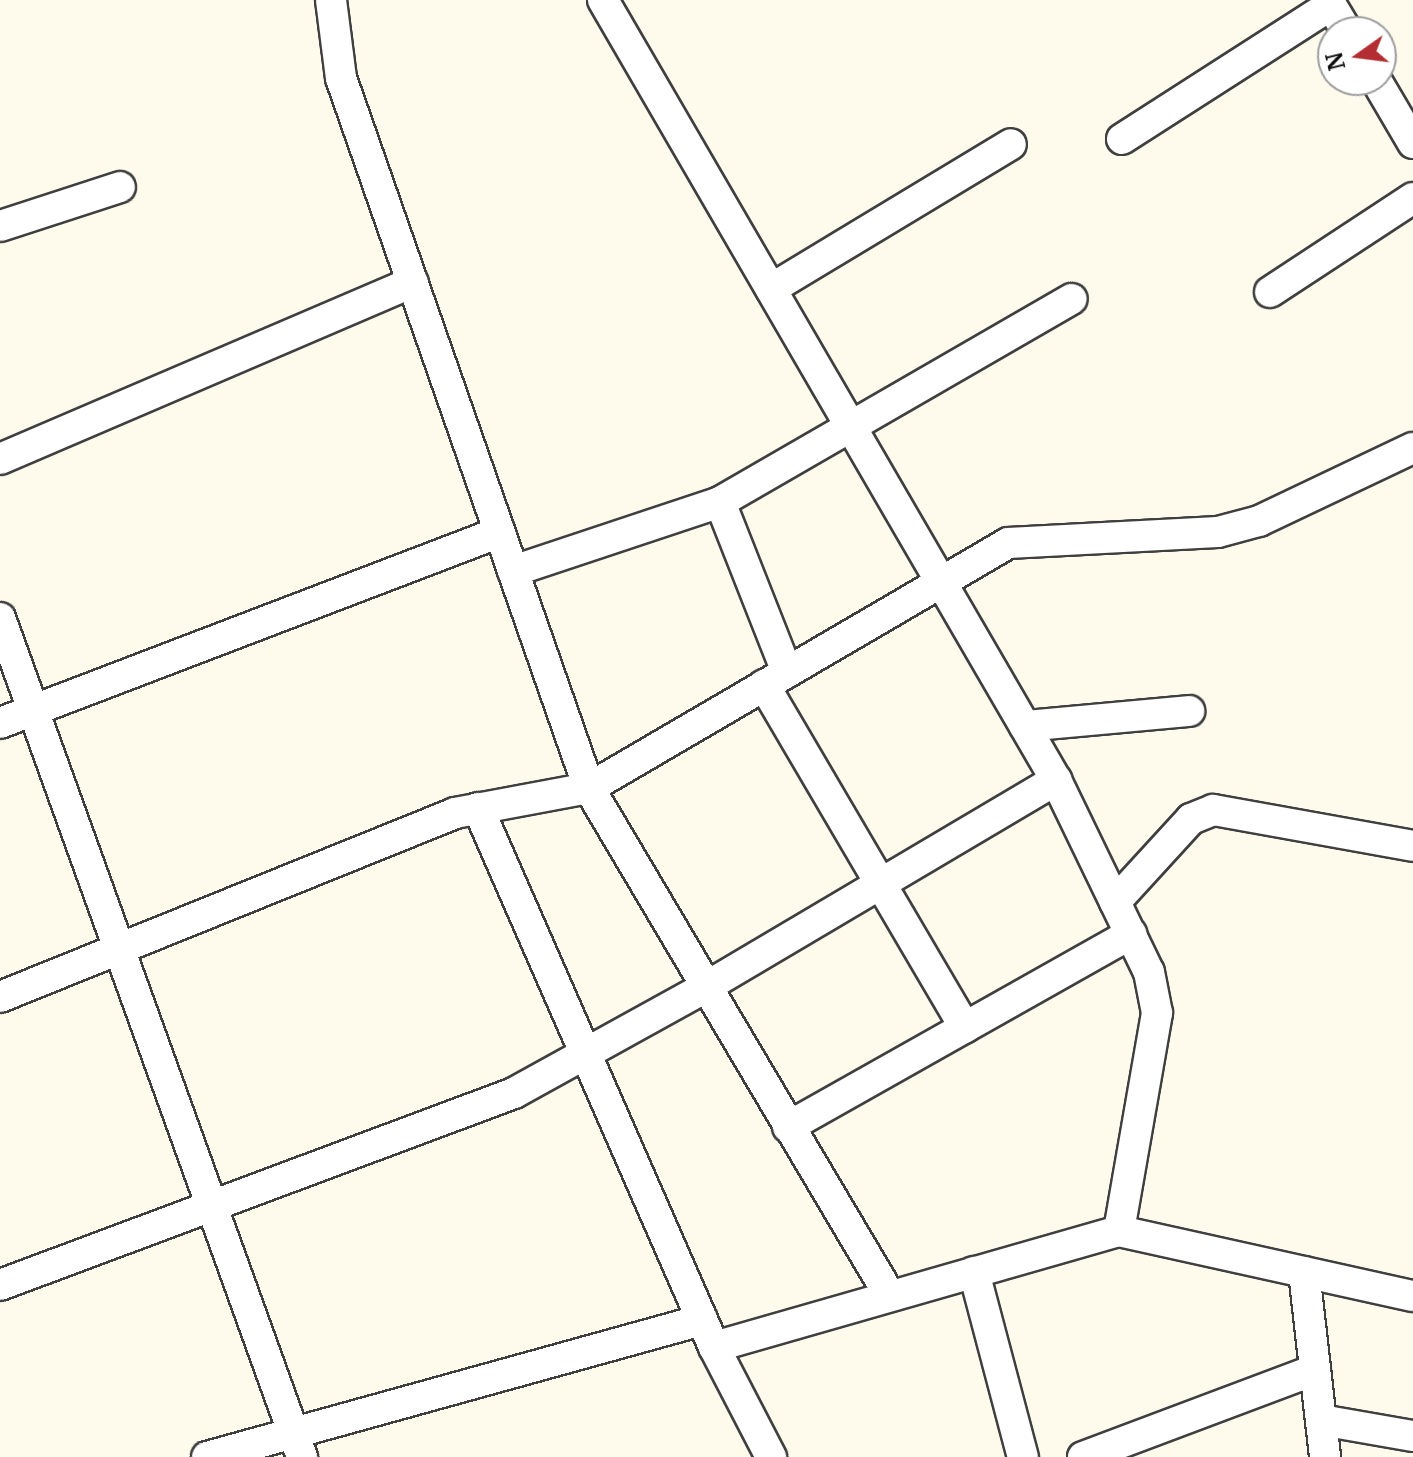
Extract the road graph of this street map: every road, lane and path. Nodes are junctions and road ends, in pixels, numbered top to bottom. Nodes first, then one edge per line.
1 (331, 0) edge
2 (603, 0) edge
3 (1330, 2) edge
4 (1385, 96) edge
5 (1122, 139) dead end
6 (1413, 143) edge
7 (1011, 144) dead end
8 (120, 187) dead end
9 (1413, 198) edge
10 (0, 226) edge
11 (413, 282) junction
12 (771, 289) junction
13 (1270, 292) dead end
14 (1072, 299) dead end
15 (851, 427) junction
16 (1413, 448) edge
17 (0, 459) edge
18 (720, 502) junction
19 (500, 532) junction
20 (513, 571) junction
21 (941, 582) junction
22 (0, 618) edge
23 (775, 679) junction
24 (33, 710) junction
25 (1189, 711) dead end
26 (0, 723) edge
27 (1025, 726) junction
28 (1056, 780) junction
29 (589, 788) junction
30 (478, 808) junction
31 (1413, 846) edge
32 (881, 884) junction
33 (1115, 902) junction
34 (1131, 934) junction
35 (119, 949) junction
36 (706, 987) junction
37 (0, 997) edge
38 (965, 1027) junction
39 (585, 1054) junction
40 (788, 1127) junction
41 (212, 1206) junction
42 (1119, 1231) junction
43 (974, 1272) junction
44 (1304, 1272) junction
45 (0, 1285) edge
46 (890, 1296) junction
47 (1413, 1296) edge
48 (708, 1333) junction
49 (1315, 1370) junction
50 (1321, 1420) junction
51 (1413, 1436) edge
52 (298, 1445) edge
53 (207, 1457) edge
54 (771, 1457) edge
55 (1023, 1457) edge
56 (1083, 1457) edge
57 (1325, 1457) edge

1 - 11 street
2 - 12 street
3 - 5 street
4 - 6 street
7 - 12 street
8 - 10 street
9 - 13 street
11 - 17 street
11 - 19 street
12 - 15 street
14 - 15 street
15 - 18 street
15 - 21 street
16 - 21 street
18 - 20 street
18 - 23 street
19 - 20 street
19 - 24 street
20 - 29 street
21 - 23 street
21 - 27 street
22 - 24 street
23 - 29 street
23 - 32 street
24 - 26 street
24 - 35 street
25 - 27 street
27 - 28 street
28 - 32 street
28 - 33 street
29 - 30 street
29 - 36 street
30 - 35 street
30 - 39 street
31 - 33 street
32 - 36 street
32 - 38 street
33 - 34 street
34 - 38 street
34 - 42 street
35 - 37 street
35 - 41 street
36 - 39 street
36 - 40 street
38 - 40 street
39 - 41 street
39 - 48 street
40 - 46 street
41 - 45 street
41 - 52 street
42 - 43 street
42 - 44 street
43 - 46 street
43 - 55 street
44 - 47 street
44 - 49 street
46 - 48 street
48 - 52 street
48 - 54 street
49 - 50 street
49 - 56 street
50 - 51 street
50 - 57 street
52 - 53 street

